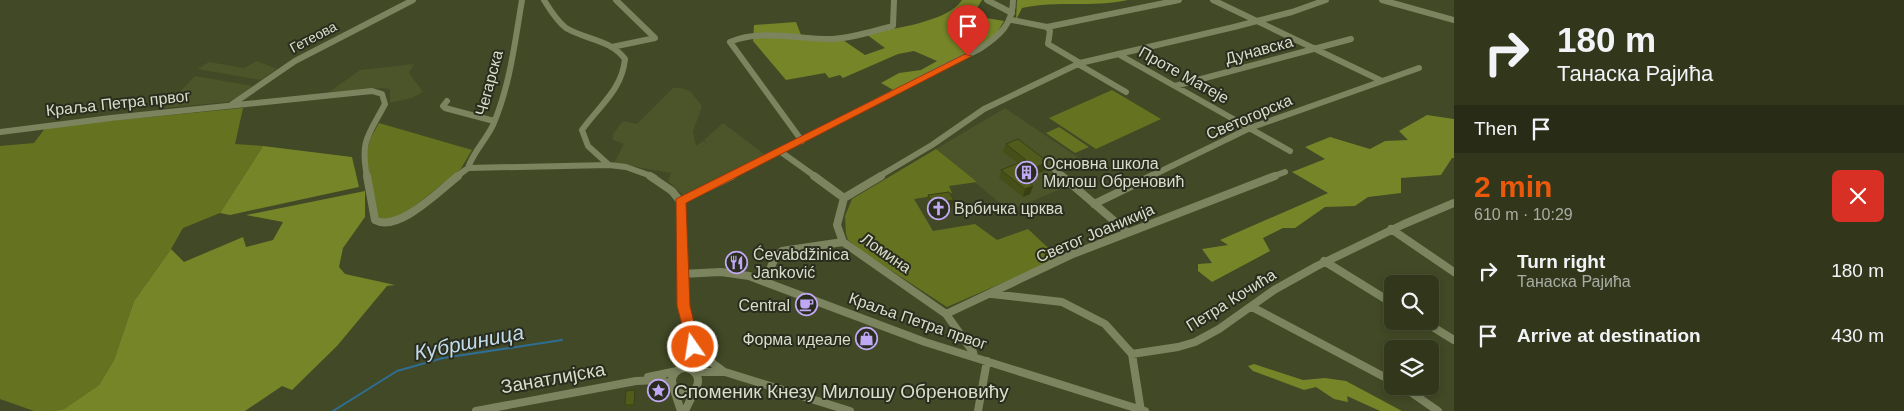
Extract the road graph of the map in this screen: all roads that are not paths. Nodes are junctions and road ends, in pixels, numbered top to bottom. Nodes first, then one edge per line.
1 (413, 0) edge
2 (522, 0) edge
3 (544, 0) edge
4 (616, 0) edge
5 (894, 0) edge
6 (987, 0) edge
7 (1179, 0) edge
8 (1213, 0) edge
9 (1326, 0) edge
10 (1382, 0) edge
11 (1013, 2) edge
12 (1012, 16) junction
13 (1454, 20) edge
14 (1255, 21) junction
15 (1047, 27) junction
16 (1351, 39) dead end
17 (612, 47) junction
18 (1315, 49) junction
19 (1118, 54) junction
20 (1079, 64) junction
21 (1419, 68) dead end
22 (1382, 82) junction
23 (1175, 86) junction
24 (1126, 92) dead end
25 (447, 101) dead end
26 (230, 106) junction
27 (494, 121) junction
28 (1250, 128) junction
29 (0, 132) edge
30 (802, 141) junction
31 (1290, 151) dead end
32 (782, 152) junction
33 (609, 165) junction
34 (468, 168) junction
35 (1055, 170) dead end
36 (1285, 172) dead end
37 (844, 198) junction
38 (680, 201) junction
39 (1454, 203) edge
40 (1094, 204) junction
41 (1391, 229) junction
42 (1127, 232) junction
43 (844, 242) junction
44 (1324, 261) junction
45 (1454, 272) edge
46 (681, 274) junction
47 (765, 281) junction
48 (992, 294) junction
49 (1384, 298) edge
50 (1252, 307) junction
51 (946, 314) junction
52 (1438, 330) edge
53 (1454, 340) edge
54 (694, 349) junction
55 (1132, 354) junction
56 (974, 357) junction
57 (987, 361) junction
58 (681, 370) junction
59 (695, 372) junction
60 (725, 372) junction
61 (1384, 377) edge
62 (636, 381) junction
63 (697, 386) junction
64 (672, 387) junction
65 (1416, 395) edge
66 (829, 408) edge
67 (476, 411) edge
68 (681, 411) edge
69 (685, 411) edge
70 (850, 411) edge
71 (978, 411) edge
72 (1143, 411) edge
73 (1438, 411) edge

1 - 26 street, Гетеова
2 - 27 street, Чегарска
3 - 17 street
4 - 17 street
5 - 30 street
6 - 12 street
7 - 15 street
8 - 14 street
9 - 14 street
10 - 13 street
11 - 12 street
12 - 15 street
12 - 30 street
14 - 18 street
14 - 19 street
15 - 20 street
16 - 18 street, Дунавска
17 - 33 street
18 - 22 street
18 - 23 street, Дунавска
19 - 20 street
19 - 23 street, Проте Матеје
20 - 24 street
20 - 37 street
21 - 22 street, Светогорска
22 - 28 street, Светогорска
23 - 28 street, Проте Матеје
25 - 27 street
26 - 29 street, Краља Петра првог
26 - 34 street, Краља Петра првог
27 - 34 street, Чегарска
28 - 31 street, Проте Матеје
28 - 40 street, Светогорска
30 - 32 street
32 - 37 street
32 - 38 street
33 - 34 street
33 - 38 street
35 - 40 street
36 - 42 street, Светог Јоаникија
37 - 43 street, Ломина
38 - 46 street
39 - 41 street, Петра Кочића
40 - 42 street
41 - 44 street, Петра Кочића
41 - 45 street
42 - 48 street, Светог Јоаникија
43 - 47 street
43 - 51 street, Ломина
44 - 49 street
44 - 50 street, Петра Кочића
46 - 47 street, Краља Петра првог
46 - 54 street
47 - 56 street, Краља Петра првог
48 - 51 street, Светог Јоаникија
48 - 55 street
50 - 55 street, Петра Кочића
50 - 61 street
51 - 56 street, Ломина
52 - 53 street
54 - 58 street
54 - 59 street
54 - 60 street
55 - 72 street
56 - 57 street, Краља Петра првог
57 - 71 street
57 - 72 street, Краља Петра првог
58 - 59 street
58 - 62 street, Занатлијска
58 - 64 street
59 - 60 street
59 - 63 street
60 - 63 street
60 - 66 street
62 - 64 street, Занатлијска
62 - 67 street, Занатлијска
63 - 64 street
63 - 69 street
64 - 68 street
65 - 73 street
66 - 70 street

